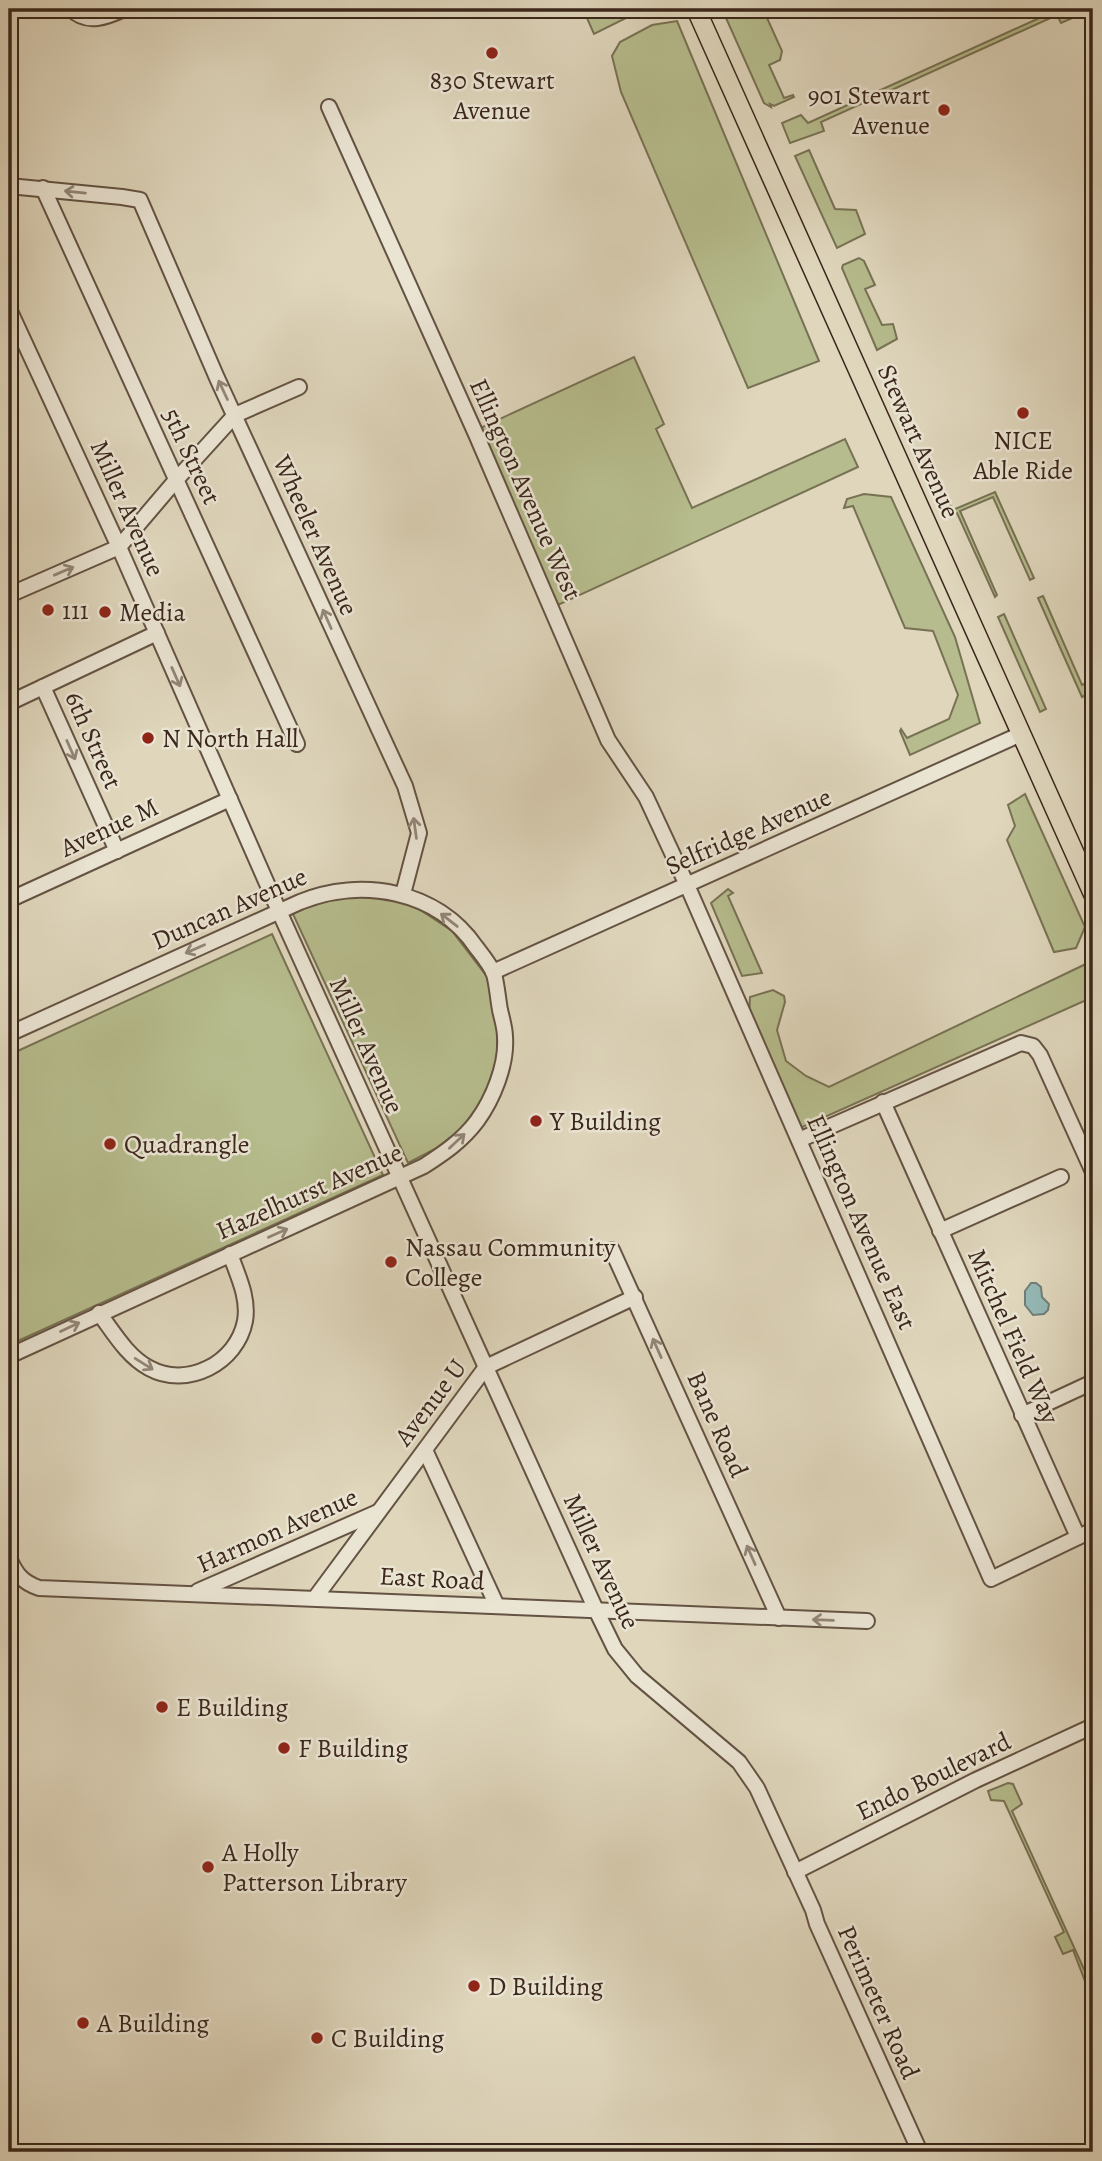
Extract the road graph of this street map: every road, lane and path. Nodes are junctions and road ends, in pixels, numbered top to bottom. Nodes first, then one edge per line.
1 (71, 9) edge
2 (124, 9) edge
3 (696, 9) edge
4 (329, 107) dead end
5 (9, 186) edge
6 (43, 188) junction
7 (9, 309) edge
8 (299, 387) dead end
9 (235, 415) junction
10 (176, 480) junction
11 (119, 547) junction
12 (9, 595) edge
13 (157, 634) junction
14 (43, 687) junction
15 (9, 704) edge
16 (1021, 734) junction
17 (297, 744) dead end
18 (230, 799) junction
19 (117, 850) junction
20 (687, 885) junction
21 (403, 894) junction
22 (1093, 894) edge
23 (9, 900) edge
24 (279, 911) junction
25 (493, 972) junction
26 (9, 1034) edge
27 (883, 1102) junction
28 (799, 1140) junction
29 (1093, 1172) edge
30 (400, 1176) junction
31 (1061, 1178) dead end
32 (940, 1231) junction
33 (612, 1250) dead end
34 (230, 1254) junction
35 (635, 1297) junction
36 (99, 1313) junction
37 (9, 1356) edge
38 (486, 1367) junction
39 (1093, 1382) edge
40 (1022, 1415) junction
41 (425, 1450) junction
42 (379, 1511) junction
43 (1093, 1530) edge
44 (1078, 1537) junction
45 (9, 1558) edge
46 (194, 1593) junction
47 (315, 1598) junction
48 (497, 1606) junction
49 (596, 1611) junction
50 (779, 1618) junction
51 (867, 1621) dead end
52 (1093, 1726) edge
53 (795, 1872) junction
54 (920, 2152) edge

1 - 2 street
3 - 16 main road, Stewart Avenue
4 - 20 street, Ellington Avenue West
5 - 6 street
9 -> 6 street, Wheeler Avenue
6 - 10 street, 5th Street
7 - 11 street, Miller Avenue
8 - 9 street
9 - 10 street
21 -> 9 street, Wheeler Avenue
10 - 11 street
10 - 17 street, 5th Street
12 -> 11 street
11 - 13 street, Miller Avenue
13 - 14 street
13 -> 18 street, Miller Avenue
14 - 15 street
14 -> 19 street, 6th Street
16 - 20 street, Selfridge Avenue
16 - 22 main road, Stewart Avenue
18 - 19 street, Avenue M
18 - 24 street, Miller Avenue
19 - 23 street, Avenue M
20 - 25 street, Selfridge Avenue
20 - 28 street, Ellington Avenue East
21 - 24 street, Duncan Avenue
25 -> 21 street, Duncan Avenue
24 -> 26 street, Duncan Avenue
24 - 30 street, Miller Avenue
30 -> 25 street, Hazelhurst Avenue
27 - 28 street
27 - 29 street
27 - 32 street, Mitchel Field Way
28 - 44 street, Ellington Avenue East
34 -> 30 street, Hazelhurst Avenue
30 - 38 street, Miller Avenue
31 - 32 street, Mitchel Field Way
32 - 40 street, Mitchel Field Way
33 - 35 street, Bane Road
34 - 36 street, Hazelhurst Avenue
36 -> 34 street
35 - 38 street, Avenue U
50 -> 35 street, Bane Road
37 -> 36 street, Hazelhurst Avenue
38 - 41 street, Avenue U
38 - 49 street, Miller Avenue
39 - 40 street
40 - 44 street, Mitchel Field Way
41 - 42 street, Avenue U
41 - 48 street
42 - 46 street, Harmon Avenue
42 - 47 street, Avenue U
43 - 44 street
45 - 46 street, East Road
46 - 47 street, East Road
47 - 48 street, East Road
48 - 49 street, East Road
49 - 50 street, East Road
49 - 53 street, Miller Avenue
51 -> 50 street, East Road
52 - 53 street, Endo Boulevard
53 - 54 street, Perimeter Road

